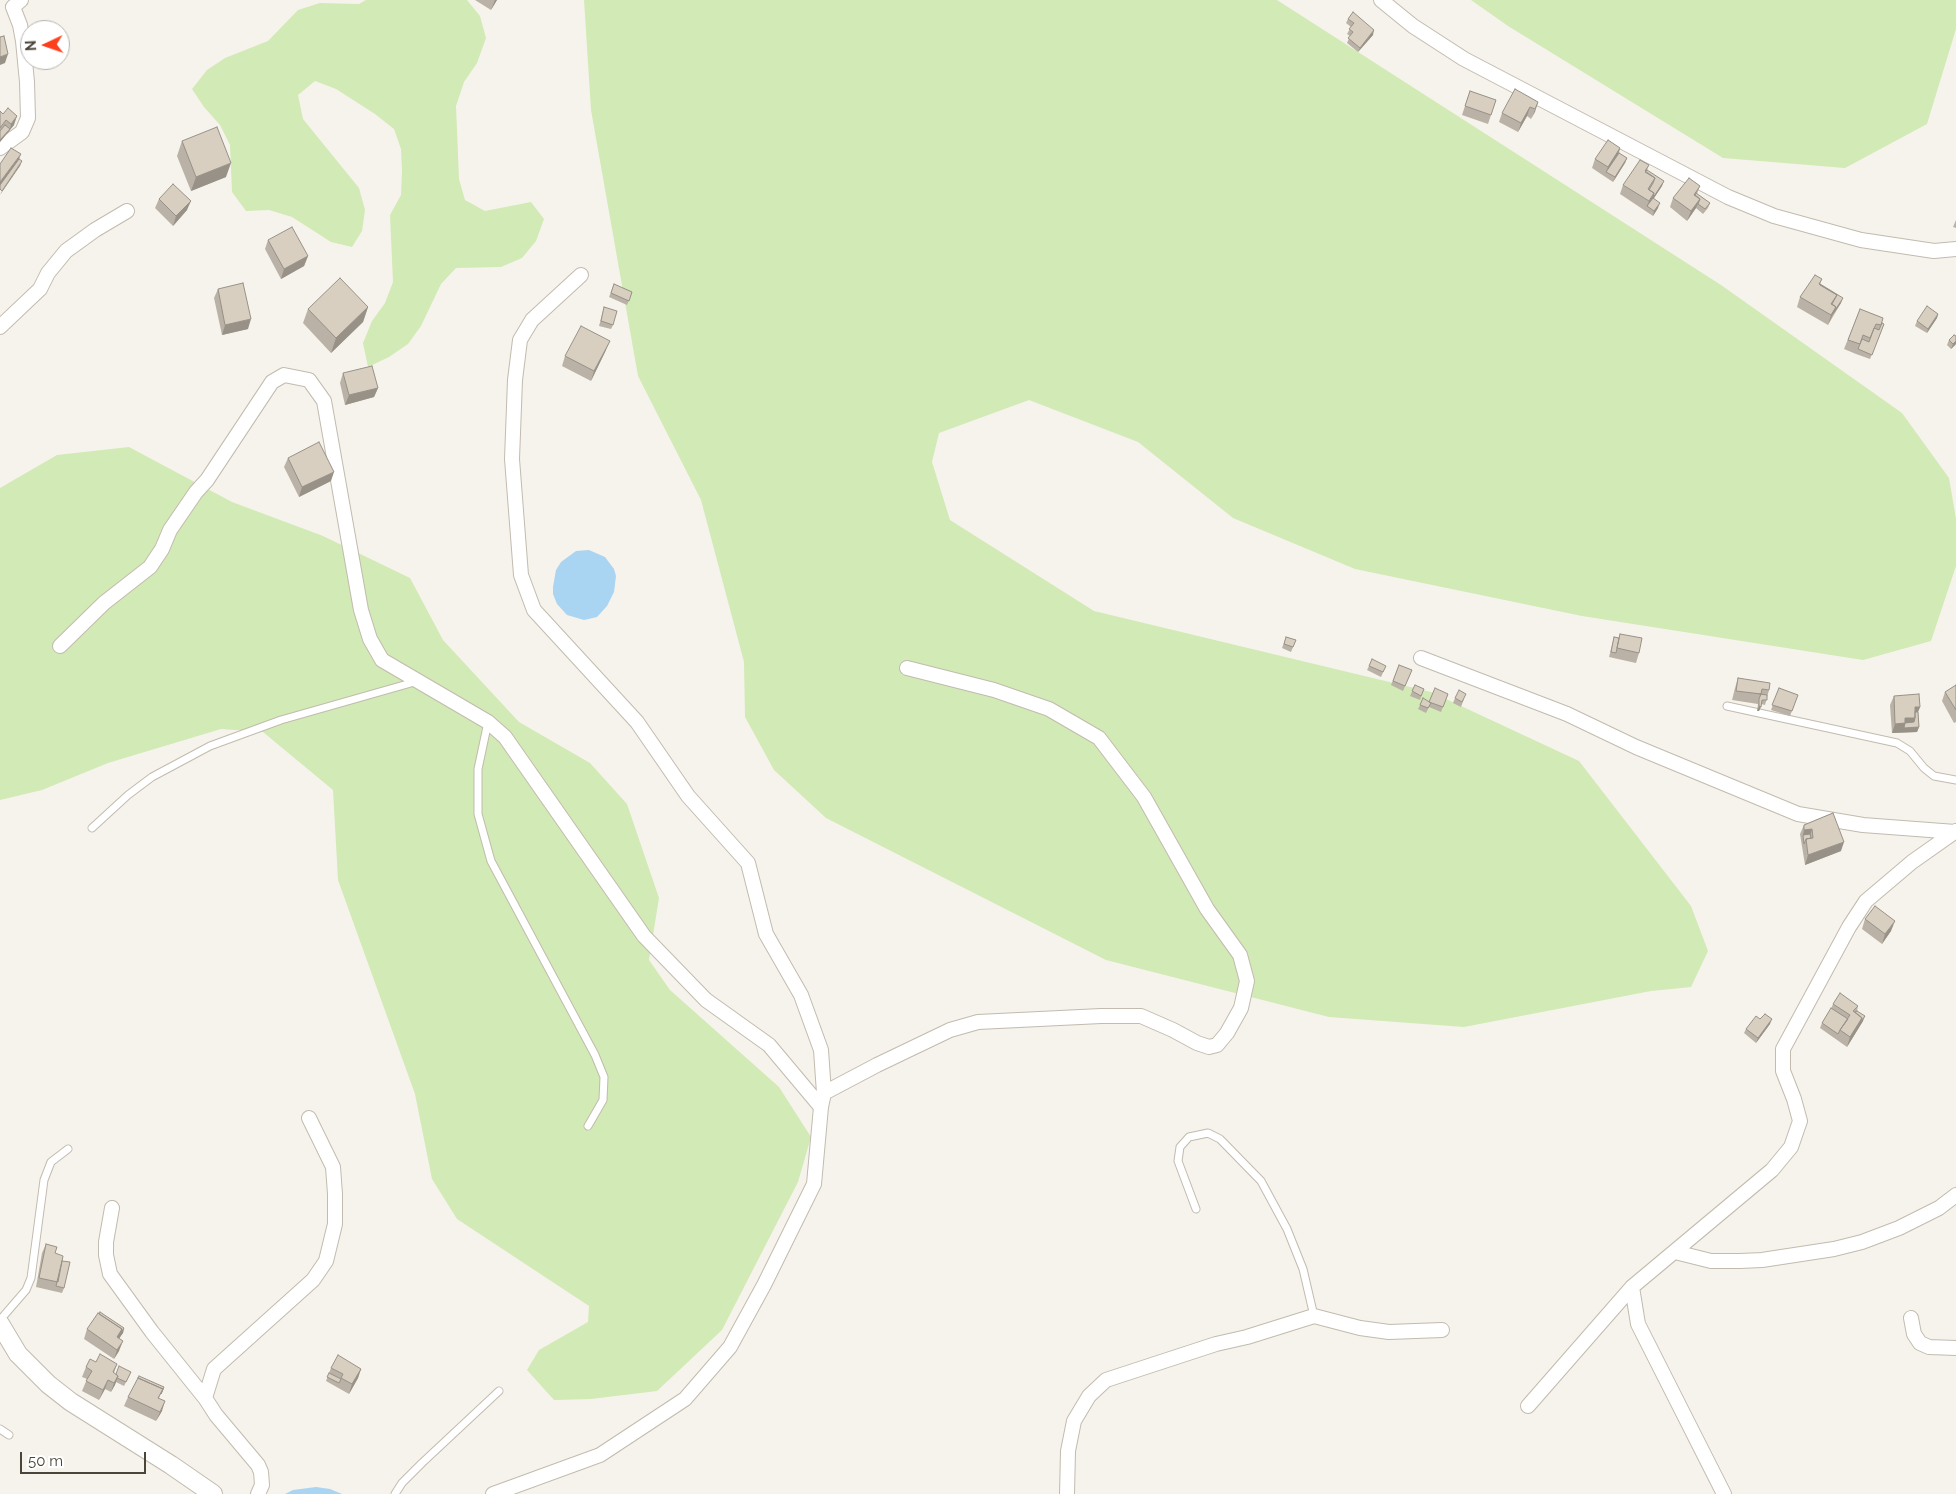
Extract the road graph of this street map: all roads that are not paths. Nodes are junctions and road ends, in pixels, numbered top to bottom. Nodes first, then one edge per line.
1 (1380, 0) edge
2 (11, 4) edge
3 (0, 148) edge
4 (127, 211) dead end
5 (1956, 249) edge
6 (581, 275) dead end
7 (0, 328) edge
8 (60, 646) dead end
9 (1421, 658) dead end
10 (907, 668) dead end
11 (418, 681) junction
12 (1728, 706) dead end
13 (488, 722) junction
14 (1956, 780) edge
15 (92, 828) dead end
16 (1956, 832) edge
17 (824, 1093) junction
18 (821, 1107) junction
19 (309, 1118) dead end
20 (588, 1126) dead end
21 (68, 1149) dead end
22 (1956, 1195) edge
23 (112, 1208) dead end
24 (1196, 1209) dead end
25 (1675, 1252) junction
26 (1632, 1287) junction
27 (1314, 1316) junction
28 (1911, 1318) dead end
29 (0, 1322) edge
30 (1442, 1330) dead end
31 (1956, 1348) edge
32 (499, 1391) dead end
33 (205, 1398) junction
34 (1528, 1406) dead end
35 (0, 1429) edge
36 (9, 1435) dead end
37 (213, 1494) edge
38 (258, 1494) edge
39 (395, 1494) edge
40 (493, 1494) edge
41 (1067, 1494) edge
42 (1724, 1494) edge

1 - 5 street
2 - 3 street
4 - 7 street
6 - 17 street
8 - 11 street
9 - 16 street
10 - 17 street
11 - 13 street
11 - 15 lane
12 - 14 lane
13 - 18 street
13 - 20 lane
16 - 25 street
17 - 18 street
18 - 40 street
19 - 33 street
21 - 29 lane
22 - 25 street
23 - 33 street
24 - 27 lane
25 - 26 street
26 - 34 street
26 - 42 street
27 - 30 street
27 - 41 street
28 - 31 street
29 - 37 street
32 - 39 lane
33 - 38 street
35 - 36 lane

